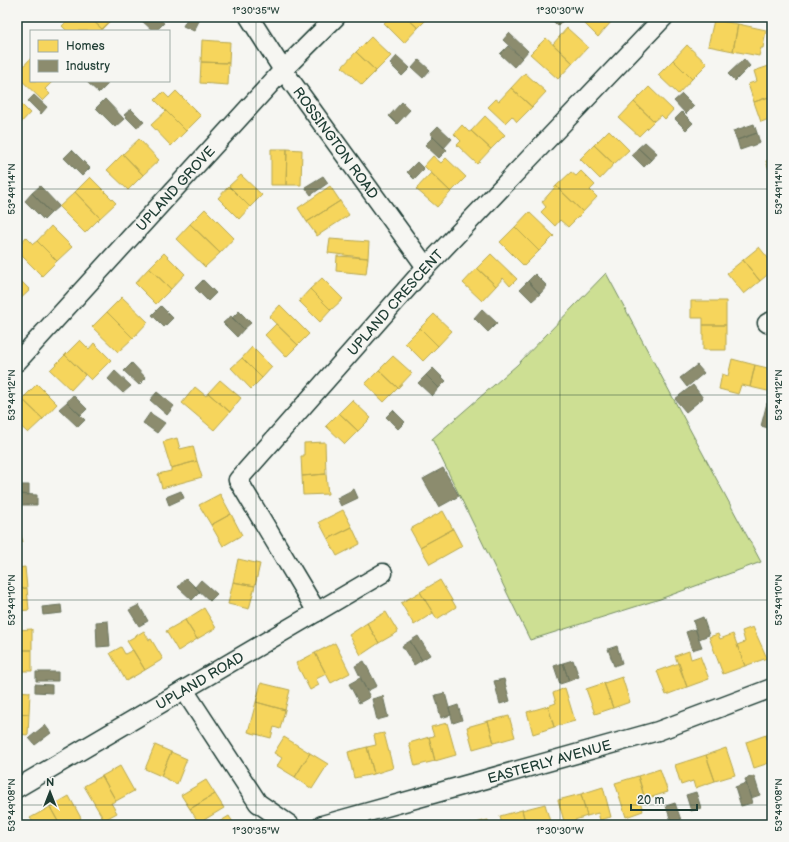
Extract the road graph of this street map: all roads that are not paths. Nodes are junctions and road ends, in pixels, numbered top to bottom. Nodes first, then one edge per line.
1 (249, 17) edge
2 (336, 17) edge
3 (664, 17) edge
4 (283, 70) junction
5 (426, 267) junction
6 (17, 362) edge
7 (383, 573) dead end
8 (317, 612) junction
9 (772, 688) edge
10 (184, 690) junction
11 (17, 788) edge
12 (290, 825) edge
13 (322, 825) edge

1 - 4 street, ROSSINGTON ROAD
2 - 4 street, UPLAND GROVE
3 - 5 street, UPLAND CRESCENT
4 - 5 street, ROSSINGTON ROAD
4 - 6 street, UPLAND GROVE
5 - 8 street, UPLAND CRESCENT
7 - 8 street, UPLAND ROAD
8 - 10 street, UPLAND ROAD
9 - 13 street, EASTERLY AVENUE
10 - 11 street, UPLAND ROAD
10 - 12 street

